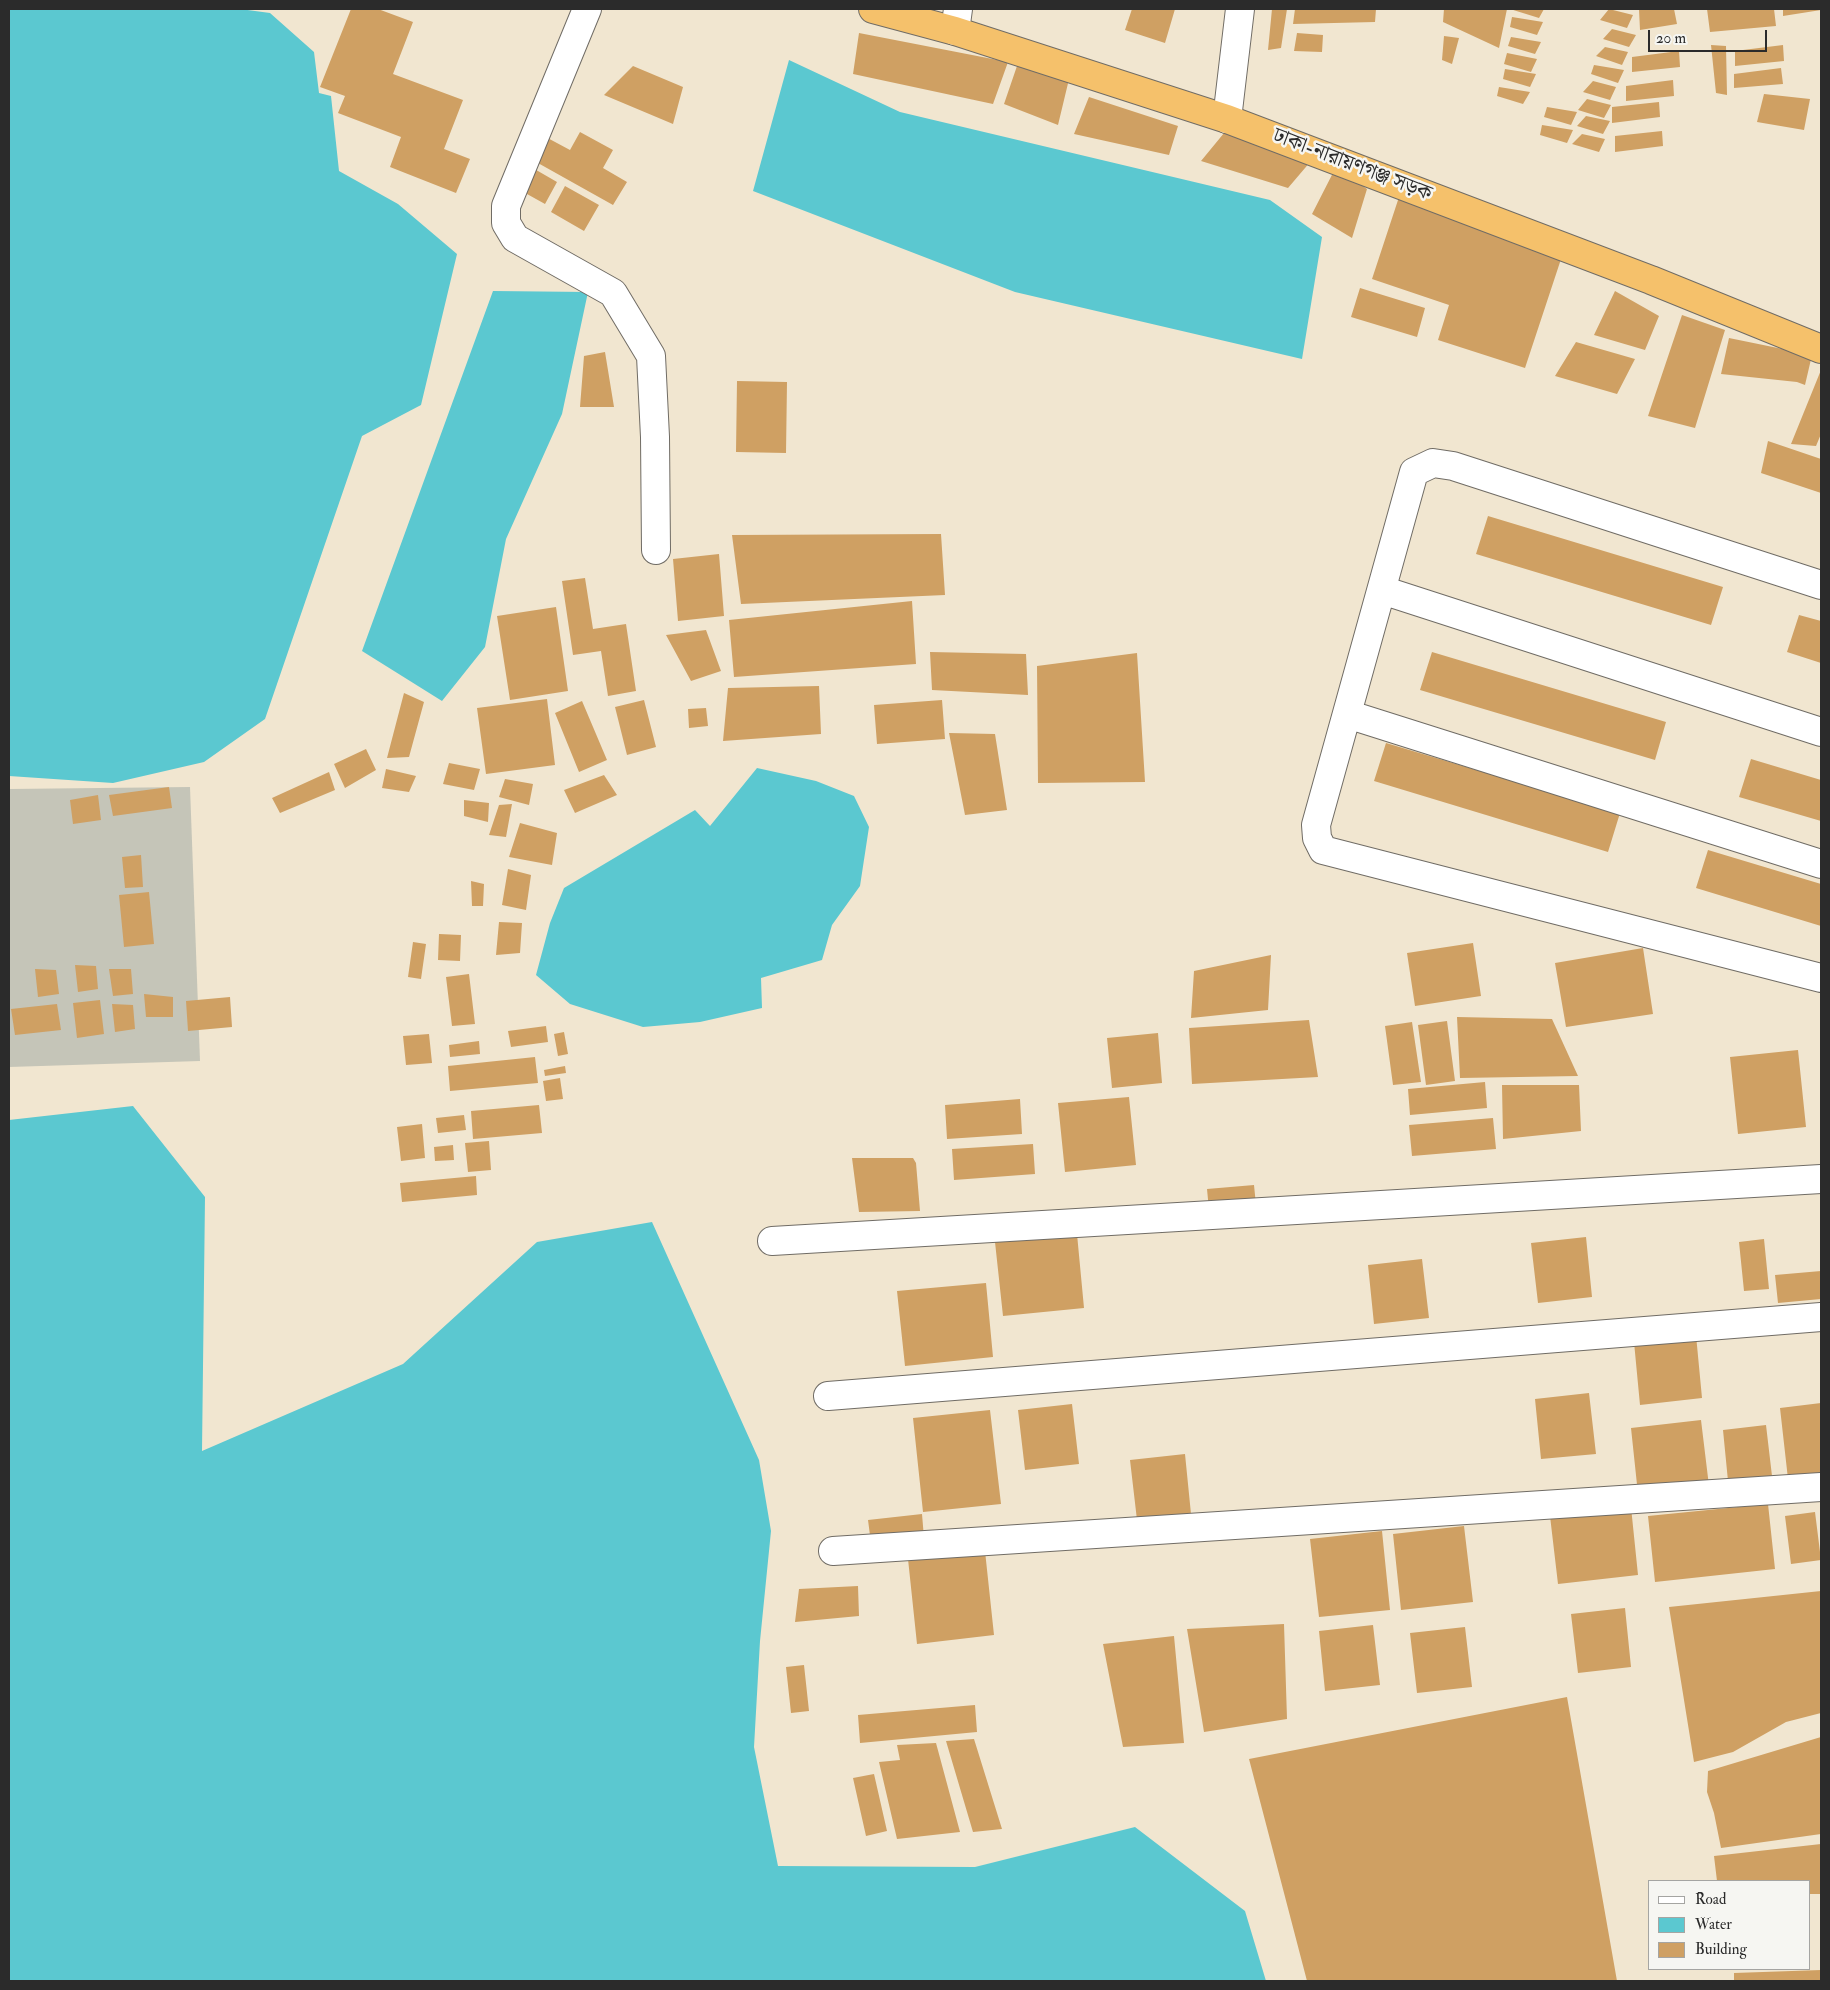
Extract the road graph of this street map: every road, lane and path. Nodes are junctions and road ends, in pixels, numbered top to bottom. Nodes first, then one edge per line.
1 (587, 9) edge
2 (873, 9) edge
3 (1240, 9) edge
4 (956, 20) edge
5 (1227, 119) junction
6 (1821, 349) edge
7 (656, 550) dead end
8 (1821, 585) edge
9 (1382, 590) junction
10 (1347, 714) junction
11 (1821, 732) edge
12 (1821, 864) edge
13 (1821, 978) edge
14 (1821, 1179) edge
15 (772, 1241) dead end
16 (1821, 1317) edge
17 (828, 1396) dead end
18 (1821, 1487) edge
19 (833, 1551) dead end

1 - 7 street
2 - 4 highway, ঢাকা-নারায়ণগঞ্জ সড়ক
3 - 5 street
4 - 5 highway, ঢাকা-নারায়ণগঞ্জ সড়ক
5 - 6 highway, ঢাকা-নারায়ণগঞ্জ সড়ক
8 - 9 street
9 - 10 street
9 - 11 street
10 - 12 street
10 - 13 street
14 - 15 street
16 - 17 street
18 - 19 street

